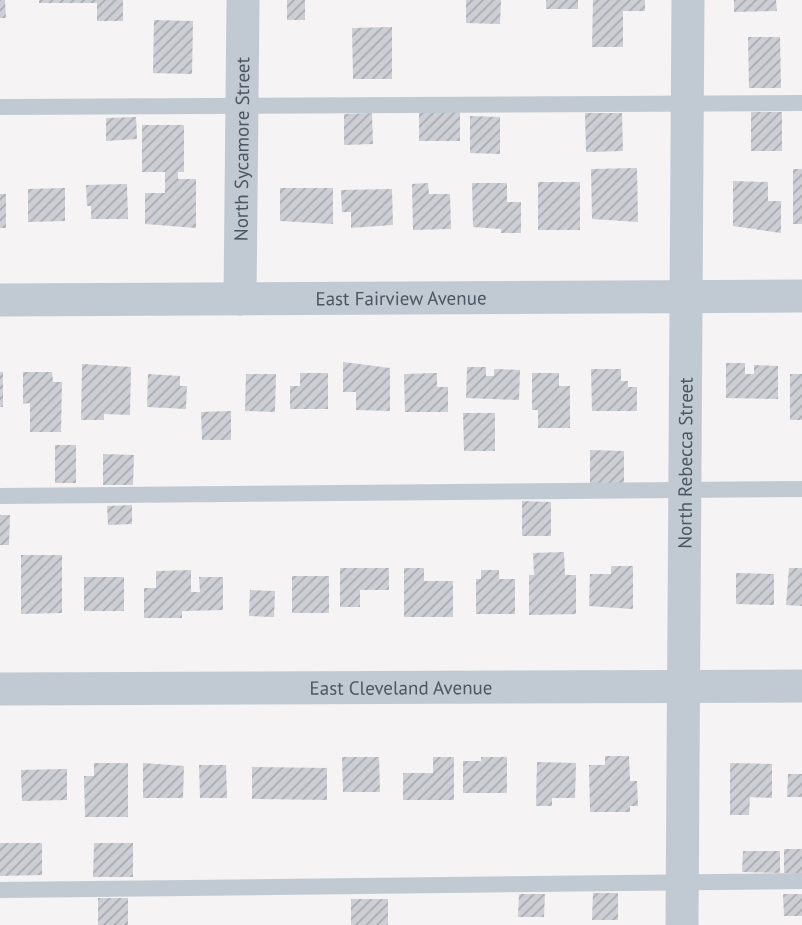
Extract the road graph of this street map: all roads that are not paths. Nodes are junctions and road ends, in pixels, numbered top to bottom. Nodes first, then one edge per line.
1 (243, 0) edge
2 (688, 0) edge
3 (687, 103) junction
4 (802, 103) edge
5 (243, 105) junction
6 (0, 107) edge
7 (685, 296) junction
8 (802, 296) edge
9 (240, 299) junction
10 (0, 300) edge
11 (802, 489) edge
12 (685, 490) junction
13 (0, 496) edge
14 (683, 686) junction
15 (802, 686) edge
16 (0, 690) edge
17 (682, 881) junction
18 (802, 881) edge
19 (0, 890) edge
20 (682, 925) edge

1 - 5 street, North Sycamore Street
2 - 3 street, North Rebecca Street
3 - 4 lane
3 - 5 lane
3 - 7 street, North Rebecca Street
5 - 6 lane
5 - 9 street, North Sycamore Street
7 - 8 street, East Fairview Avenue
7 - 9 street, East Fairview Avenue
7 - 12 street, North Rebecca Street
9 - 10 street, East Fairview Avenue
11 - 12 lane
12 - 13 lane
12 - 14 street, North Rebecca Street
14 - 15 street, East Cleveland Avenue
14 - 16 street, East Cleveland Avenue
14 - 17 street, North Rebecca Street
17 - 18 lane
17 - 19 lane
17 - 20 street, North Rebecca Street

